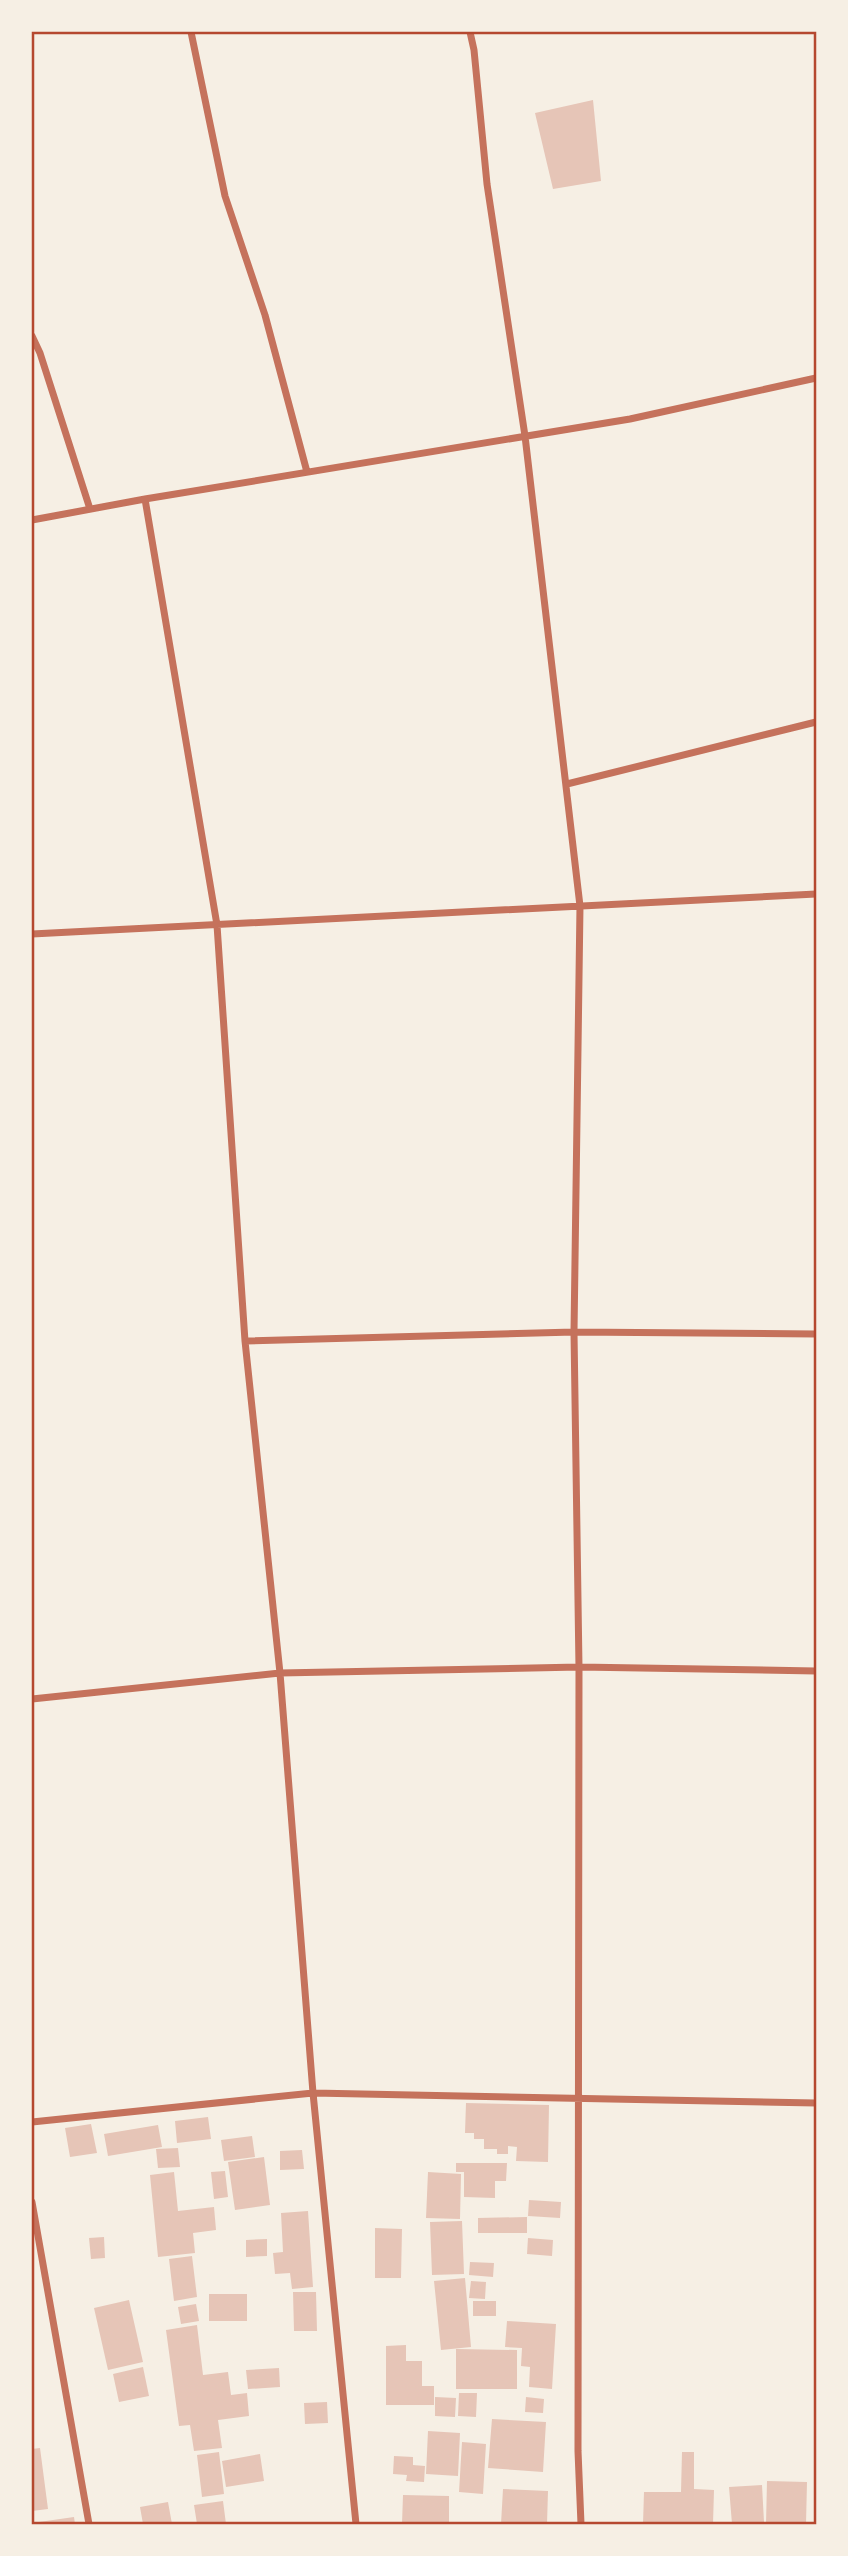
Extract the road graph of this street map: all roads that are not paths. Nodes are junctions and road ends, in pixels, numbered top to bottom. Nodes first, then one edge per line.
1 (191, 32) edge
2 (470, 32) edge
3 (32, 336) edge
4 (817, 378) edge
5 (525, 436) junction
6 (307, 472) junction
7 (145, 499) junction
8 (90, 509) junction
9 (32, 520) edge
10 (817, 722) edge
11 (567, 784) junction
12 (817, 894) edge
13 (580, 906) junction
14 (217, 925) junction
15 (32, 934) edge
16 (574, 1332) junction
17 (817, 1334) edge
18 (245, 1341) junction
19 (579, 1667) junction
20 (817, 1671) edge
21 (281, 1673) junction
22 (32, 1699) edge
23 (313, 2093) junction
24 (579, 2099) junction
25 (817, 2103) edge
26 (32, 2122) edge
27 (32, 2202) edge
28 (89, 2525) edge
29 (356, 2525) edge
30 (581, 2525) edge

1 - 6 street
2 - 5 street
3 - 8 street
4 - 5 street
5 - 6 street
5 - 11 street
6 - 7 street
7 - 8 street
7 - 14 street
8 - 9 street
10 - 11 street
11 - 13 street
12 - 13 street
13 - 14 street
13 - 16 street
14 - 15 street
14 - 18 street
16 - 17 street
16 - 18 street
16 - 19 street
18 - 21 street
19 - 20 street
19 - 21 street
19 - 24 street
21 - 22 street
21 - 23 street
23 - 24 street
23 - 26 street
23 - 29 street
24 - 25 street
24 - 30 street
27 - 28 street

